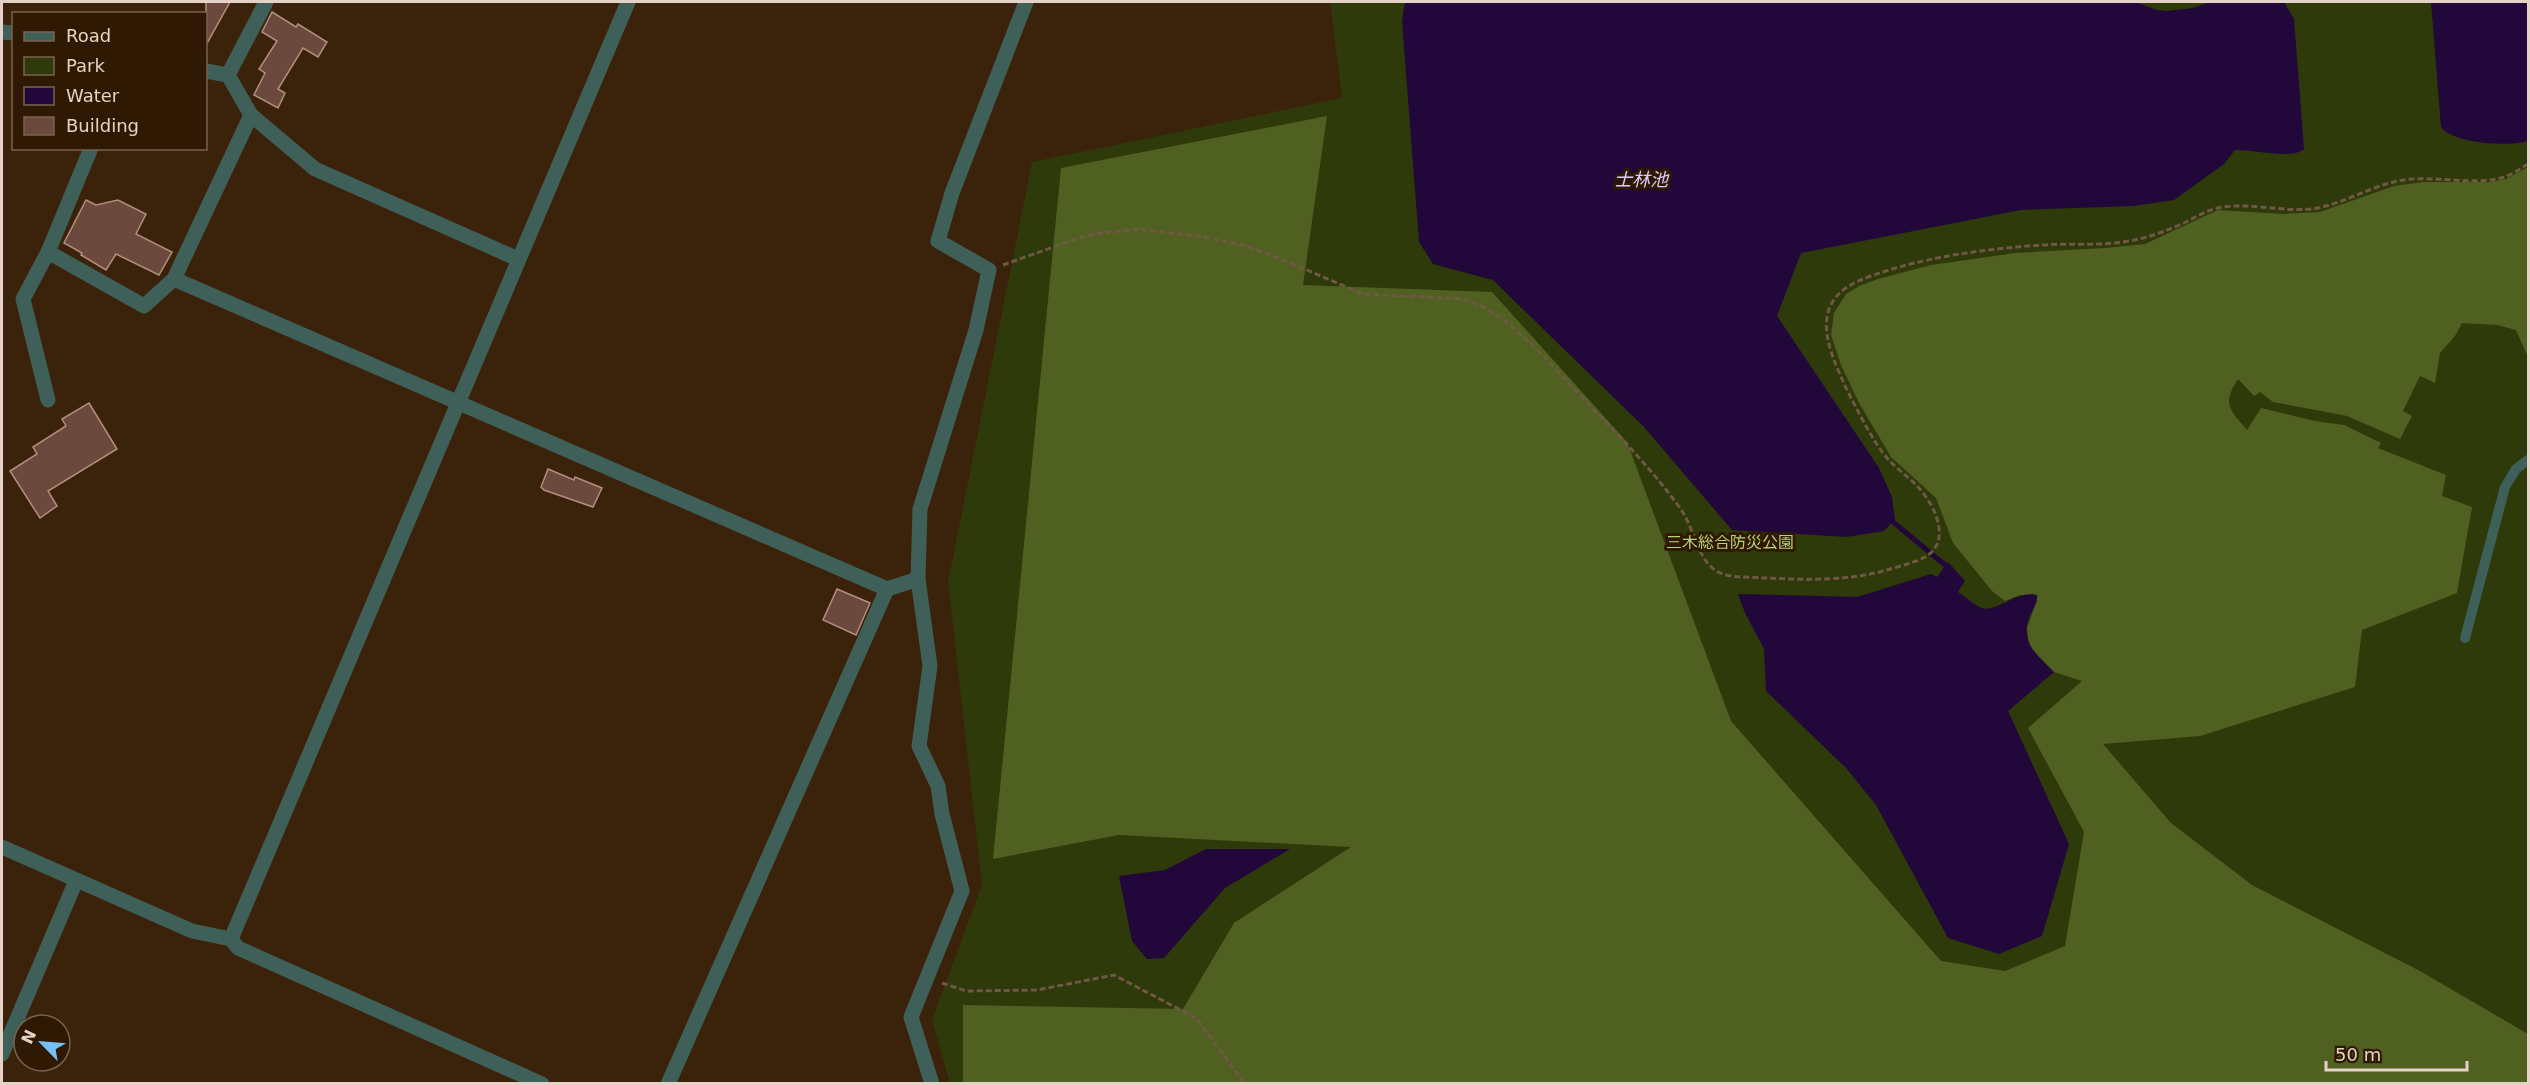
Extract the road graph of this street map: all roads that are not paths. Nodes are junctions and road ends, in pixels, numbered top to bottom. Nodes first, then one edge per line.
1 (266, 2) edge
2 (628, 2) edge
3 (1026, 2) edge
4 (207, 71) edge
5 (228, 75) junction
6 (250, 115) junction
7 (90, 150) edge
8 (48, 252) junction
9 (518, 259) junction
10 (174, 279) junction
11 (48, 400) dead end
12 (457, 404) junction
13 (2529, 460) edge
14 (918, 579) junction
15 (888, 589) junction
16 (2465, 638) dead end
17 (2, 847) edge
18 (76, 881) junction
19 (231, 939) junction
20 (2, 1054) edge
21 (542, 1083) edge
22 (668, 1083) edge
23 (932, 1083) edge

1 - 5 street
2 - 9 street
3 - 14 street
4 - 5 street
5 - 6 street
6 - 9 street
6 - 10 street
7 - 8 street
8 - 10 street
8 - 11 street
9 - 12 street
10 - 12 street
12 - 15 street
12 - 19 street
13 - 16 lane
14 - 15 street
14 - 23 street
15 - 22 street
17 - 18 street
18 - 19 street
18 - 20 street
19 - 21 street

